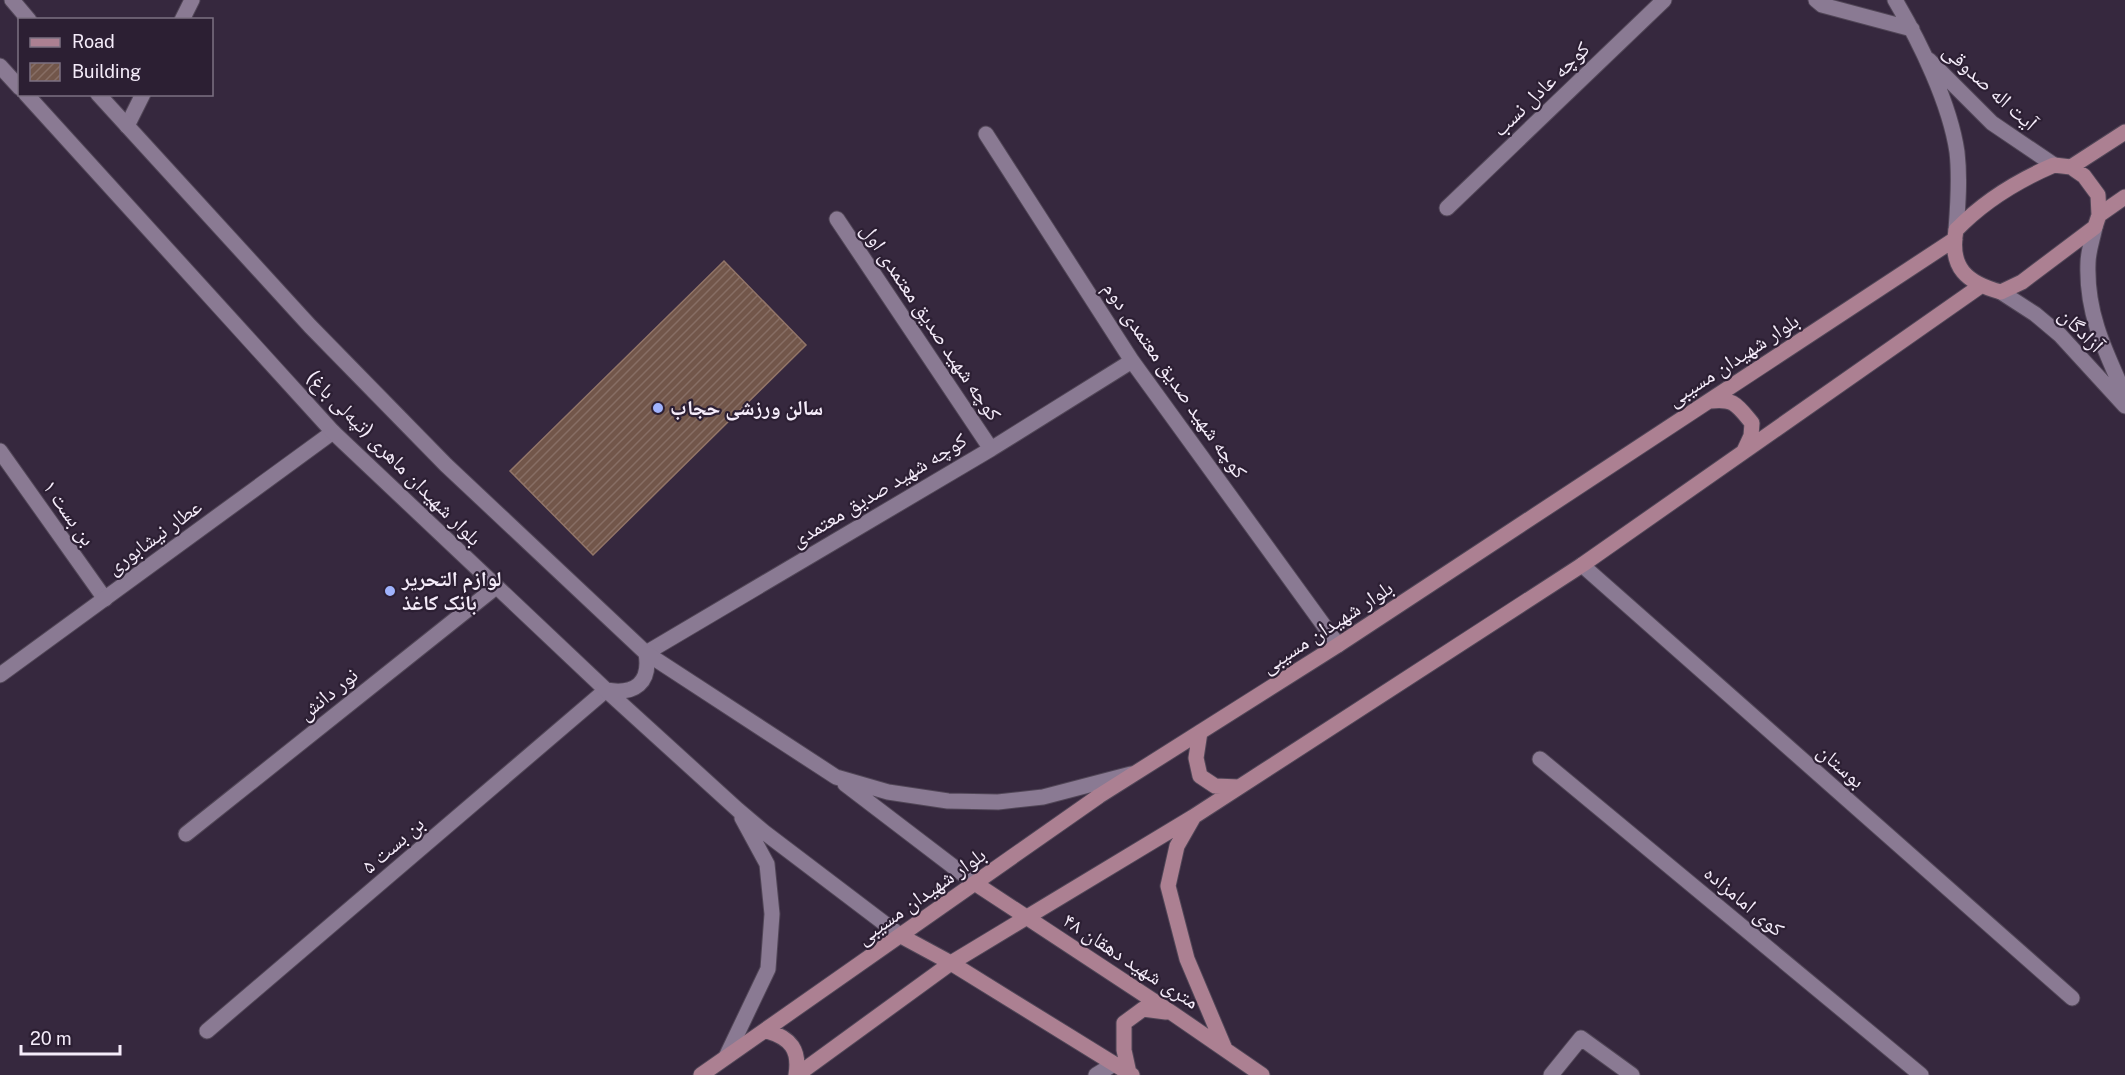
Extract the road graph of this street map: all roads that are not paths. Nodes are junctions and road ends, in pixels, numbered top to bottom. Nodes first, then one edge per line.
1 (12, 0) edge
2 (192, 0) edge
3 (1664, 0) edge
4 (1816, 0) edge
5 (1895, 0) edge
6 (27, 18) edge
7 (183, 18) edge
8 (1912, 29) junction
9 (1925, 56) junction
10 (0, 66) edge
11 (18, 86) edge
12 (28, 96) edge
13 (100, 96) edge
14 (142, 96) edge
15 (127, 126) junction
16 (2125, 132) edge
17 (986, 134) dead end
18 (2054, 165) junction
19 (2071, 166) junction
20 (2125, 198) edge
21 (1447, 208) dead end
22 (837, 219) dead end
23 (2097, 221) junction
24 (1956, 235) junction
25 (1979, 286) junction
26 (2001, 292) junction
27 (1132, 361) junction
28 (2125, 394) edge
29 (1710, 401) junction
30 (2125, 406) edge
31 (333, 432) junction
32 (991, 449) junction
33 (0, 451) edge
34 (1744, 451) junction
35 (1582, 565) junction
36 (496, 587) junction
37 (105, 599) junction
38 (1338, 645) junction
39 (646, 652) junction
40 (0, 675) edge
41 (606, 690) junction
42 (1200, 732) junction
43 (1540, 759) dead end
44 (1136, 773) junction
45 (836, 777) junction
46 (1239, 787) junction
47 (738, 810) junction
48 (1193, 817) junction
49 (186, 834) dead end
50 (976, 884) junction
51 (1026, 918) junction
52 (901, 936) junction
53 (951, 963) junction
54 (2072, 998) dead end
55 (1172, 1012) junction
56 (207, 1031) dead end
57 (767, 1031) junction
58 (1225, 1049) junction
59 (726, 1057) junction
60 (1114, 1064) junction
61 (1130, 1074) edge
62 (701, 1075) edge
63 (796, 1075) edge
64 (1096, 1075) edge
65 (1262, 1075) edge
66 (1551, 1075) edge
67 (1632, 1075) edge
68 (1921, 1075) edge

1 - 6 street
2 - 7 street
3 - 21 street, کوچه عادل نسب
4 - 8 street
5 - 8 street
8 - 9 street
9 - 18 street, آیت اله صدوقی
9 - 24 street, آیت اله صدوقی
10 - 11 street
12 - 31 street, بلوار شهیدان ماهری (تپه‌لی باغ)
13 - 15 street, بلوار شهیدان ماهری (تپه‌لی باغ)
14 - 15 street
15 - 39 street, بلوار شهیدان ماهری (تپه‌لی باغ)
16 - 19 main road
17 - 27 street, کوچه شهید صدیق معتمدی دوم
18 - 19 main road
18 - 24 main road, بلوار شهیدان مسیبی
19 - 23 main road
20 - 23 main road
22 - 32 street, کوچه شهید صدیق معتمدی اول
23 - 26 main road
23 - 28 street
24 - 25 main road
24 - 29 main road, بلوار شهیدان مسیبی
25 - 26 main road
25 - 34 main road
26 - 30 street, آزادگان
27 - 32 street, کوچه شهید صدیق معتمدی
27 - 38 street, کوچه شهید صدیق معتمدی دوم
29 - 34 main road
29 - 38 main road, بلوار شهیدان مسیبی
31 - 36 street, بلوار شهیدان ماهری (تپه‌لی باغ)
31 - 37 street, عطار نیشابوری
32 - 39 street, کوچه شهید صدیق معتمدی
33 - 37 street, بن بست ۱
34 - 35 main road
35 - 46 main road
35 - 54 street, بوستان
36 - 41 street, بلوار شهیدان ماهری (تپه‌لی باغ)
36 - 49 street, نور دانش
37 - 40 street, عطار نیشابوری
38 - 42 main road, بلوار شهیدان مسیبی
39 - 41 street
39 - 45 street, بلوار شهیدان ماهری (تپه‌لی باغ)
41 - 47 street, بلوار شهیدان ماهری (تپه‌لی باغ)
41 - 56 street, بن بست ۵
42 - 44 main road, بلوار شهیدان مسیبی
42 - 46 main road
43 - 68 street, کوی امامزاده
44 - 45 street, بلوار شهیدان ماهری (تپه‌لی باغ)
44 - 50 main road, بلوار شهیدان مسیبی
45 - 50 street, بلوار شهیدان ماهری (تپه‌لی باغ)
46 - 48 main road
47 - 52 street, بلوار شهیدان ماهری (تپه‌لی باغ)
47 - 59 street, بلوار شهیدان مسیبی
48 - 51 main road
48 - 58 main road
50 - 51 main road, ۴۸ متری شهید دهقان
50 - 52 main road, بلوار شهیدان مسیبی
51 - 53 main road
51 - 55 main road, ۴۸ متری شهید دهقان
52 - 53 main road
52 - 57 main road, بلوار شهیدان مسیبی
53 - 60 main road
53 - 63 main road
55 - 58 main road, ۴۸ متری شهید دهقان
55 - 61 main road
57 - 59 main road, بلوار شهیدان مسیبی
57 - 63 main road
58 - 65 main road, ۴۸ متری شهید دهقان
59 - 62 main road, بلوار شهیدان مسیبی
60 - 61 main road
60 - 64 street
66 - 67 street

